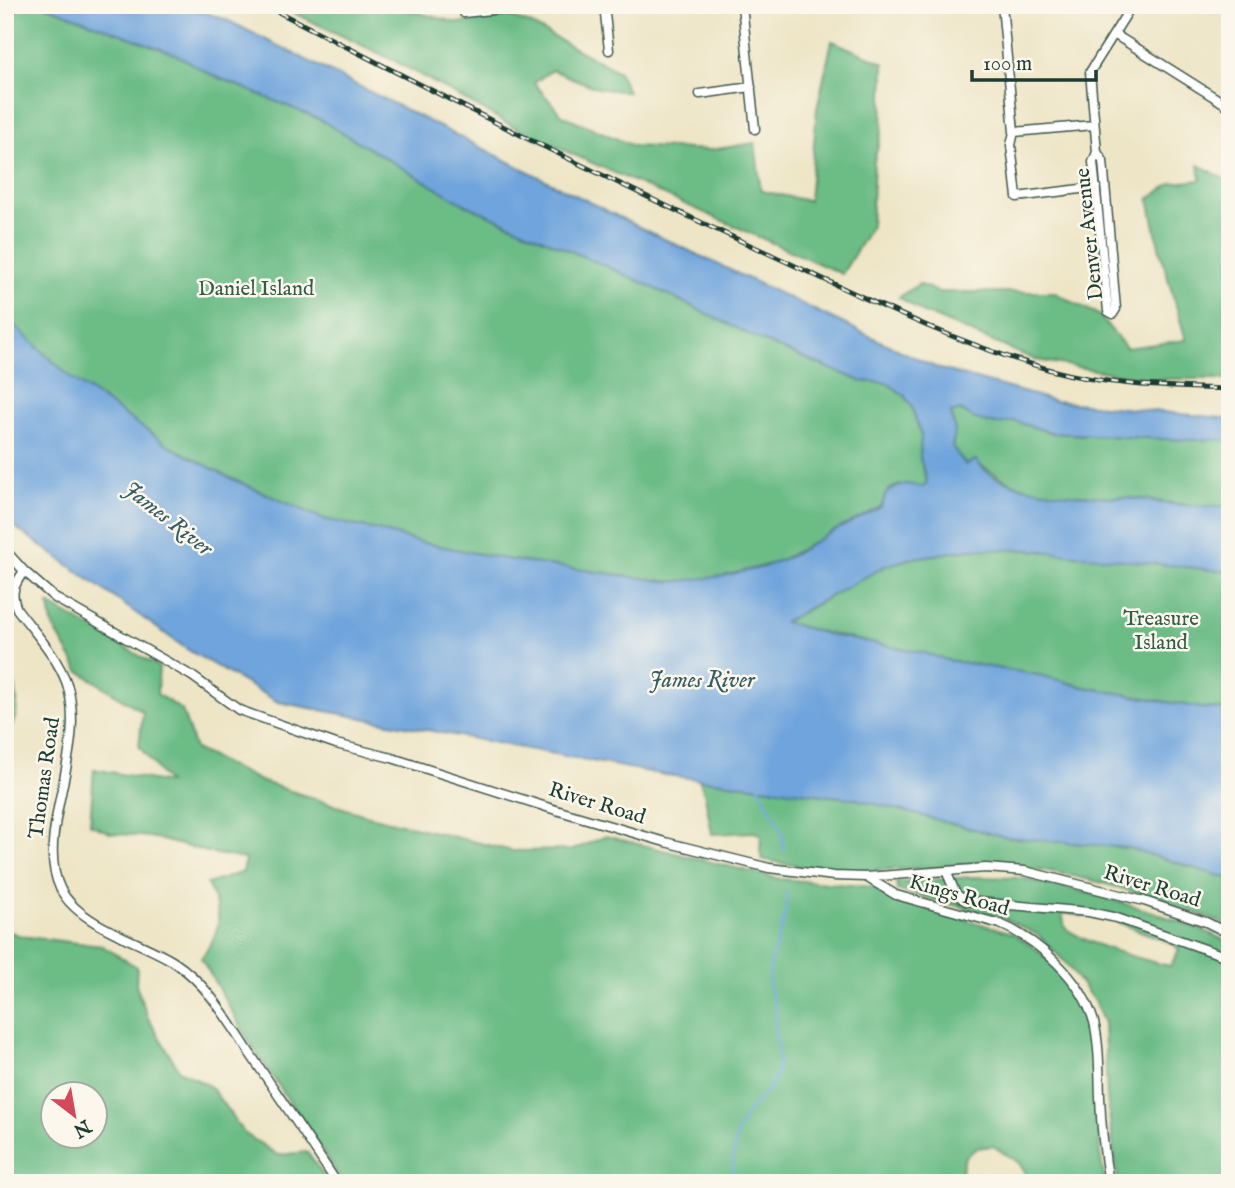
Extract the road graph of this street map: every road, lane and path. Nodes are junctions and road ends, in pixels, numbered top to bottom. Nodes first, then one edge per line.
1 (536, 5) edge
2 (604, 5) edge
3 (743, 5) edge
4 (1002, 5) edge
5 (1132, 5) edge
6 (464, 13) dead end
7 (1114, 34) junction
8 (609, 50) dead end
9 (751, 87) junction
10 (700, 94) dead end
11 (1230, 107) edge
12 (1094, 125) junction
13 (755, 129) dead end
14 (1014, 132) junction
15 (1097, 152) junction
16 (1096, 187) junction
17 (5, 550) edge
18 (24, 571) junction
19 (946, 871) junction
20 (866, 877) junction
21 (1230, 934) edge
22 (1230, 958) edge
23 (337, 1183) edge
24 (1109, 1183) edge

1 - 6 street
2 - 8 street
3 - 9 street
4 - 14 street
5 - 7 street, Denver Avenue
7 - 11 street
7 - 12 street, Denver Avenue
9 - 10 street
9 - 13 street
12 - 14 street
12 - 15 street, Denver Avenue
14 - 16 street
15 - 16 street, Denver Avenue
15 - 16 street, Denver Avenue
17 - 18 street, River Road
18 - 20 street, River Road
18 - 23 street, Thomas Road
19 - 20 street, River Road
19 - 21 street, River Road
19 - 22 street
20 - 24 street, Kings Road

